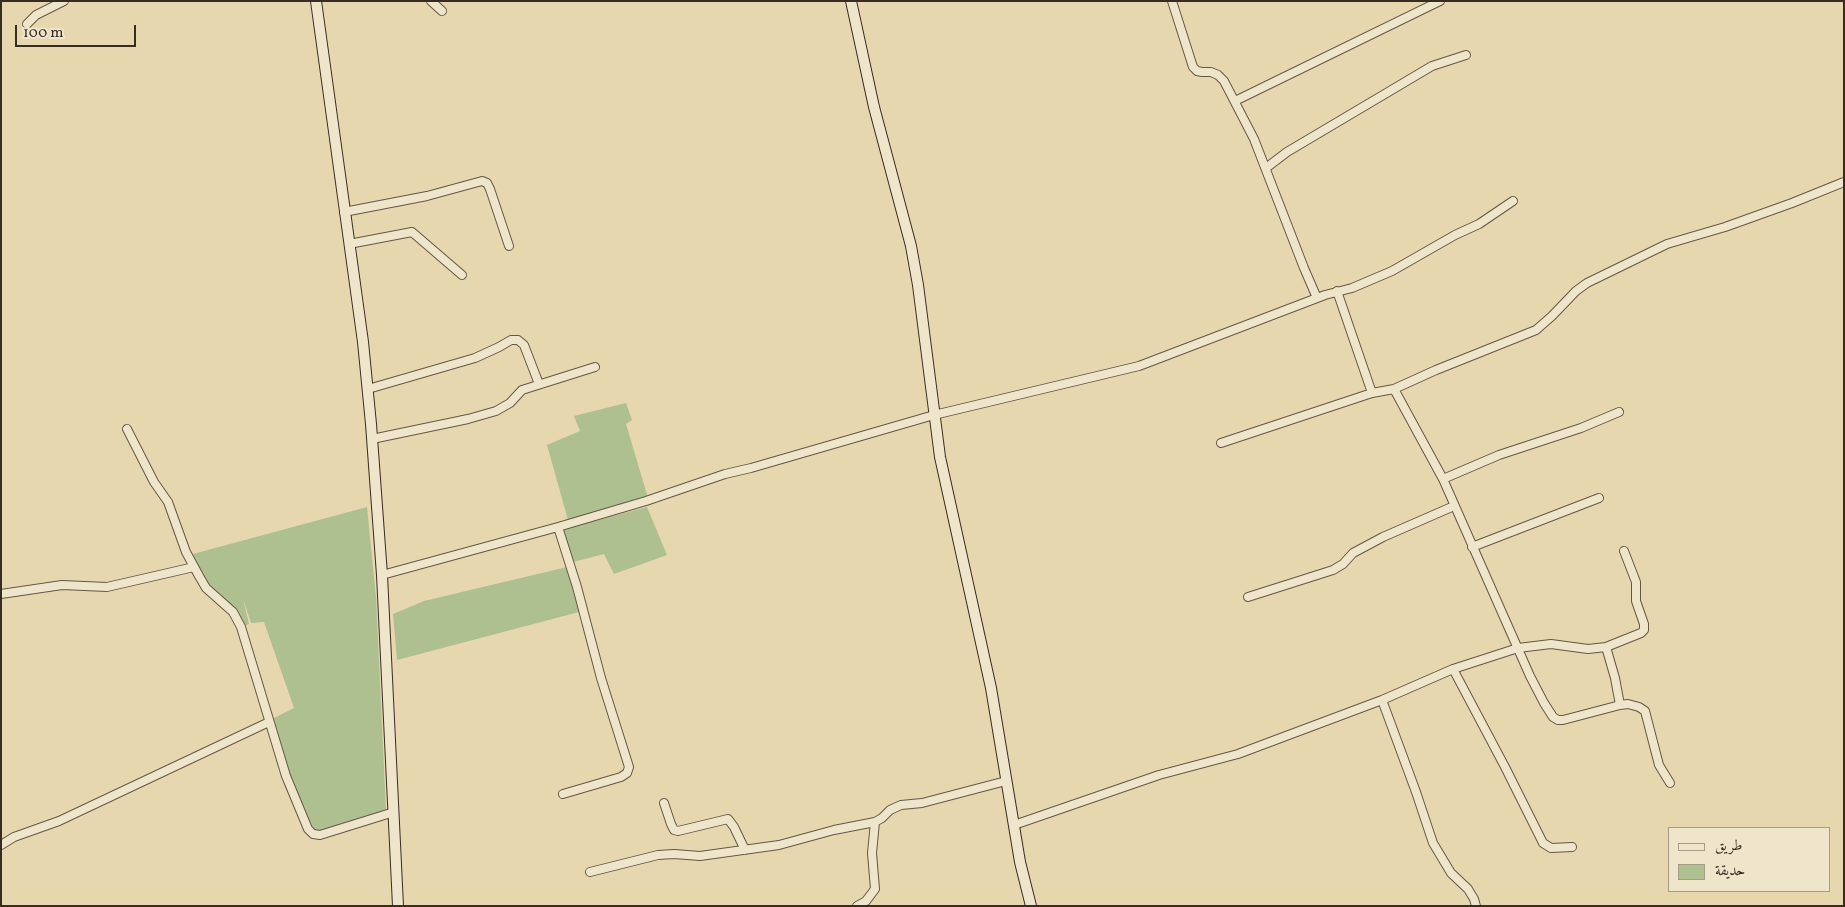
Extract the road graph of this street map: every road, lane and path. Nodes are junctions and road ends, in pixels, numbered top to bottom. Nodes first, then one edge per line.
1 (64, 1) edge
2 (316, 1) edge
3 (431, 1) edge
4 (851, 1) edge
5 (1172, 1) edge
6 (1440, 1) edge
7 (442, 11) dead end
8 (27, 24) dead end
9 (1466, 55) dead end
10 (1235, 100) junction
11 (1266, 168) junction
12 (1844, 182) edge
13 (1513, 201) dead end
14 (344, 212) junction
15 (349, 244) junction
16 (509, 246) dead end
17 (462, 275) dead end
18 (1337, 291) junction
19 (1317, 298) junction
20 (595, 367) dead end
21 (539, 384) junction
22 (368, 389) junction
23 (1394, 389) junction
24 (1372, 393) junction
25 (1619, 412) dead end
26 (934, 415) junction
27 (127, 429) dead end
28 (372, 439) junction
29 (1221, 443) dead end
30 (1442, 479) junction
31 (1599, 498) dead end
32 (1454, 506) junction
33 (558, 527) junction
34 (1472, 547) junction
35 (1624, 551) dead end
36 (194, 567) junction
37 (382, 575) junction
38 (1, 594) edge
39 (1248, 597) dead end
40 (1518, 648) junction
41 (1606, 648) junction
42 (1452, 669) junction
43 (1382, 700) junction
44 (1620, 705) junction
45 (269, 722) junction
46 (1006, 781) junction
47 (1670, 784) dead end
48 (563, 794) dead end
49 (664, 803) dead end
50 (394, 812) junction
51 (875, 822) junction
52 (1014, 825) junction
53 (1, 845) edge
54 (1572, 848) dead end
55 (745, 850) junction
56 (590, 872) dead end
57 (398, 906) edge
58 (856, 906) edge
59 (1031, 906) edge
60 (1476, 906) edge

1 - 8 street
2 - 14 street
3 - 7 street
4 - 26 street
5 - 10 street
6 - 10 street
9 - 11 street
10 - 11 street
11 - 19 street
12 - 23 street
13 - 18 street
14 - 15 street
14 - 16 street
15 - 17 street
15 - 22 street
18 - 19 street
18 - 24 street
19 - 26 street
20 - 21 street
21 - 22 street
21 - 28 street
22 - 28 street
23 - 24 street
23 - 30 street
24 - 29 street
25 - 30 street
26 - 33 street
26 - 46 street
27 - 36 street
28 - 37 street
30 - 32 street
31 - 34 street
32 - 34 street
32 - 39 street
33 - 37 street
33 - 48 street
34 - 40 street
35 - 41 street
36 - 38 street
36 - 45 street
37 - 50 street
40 - 41 street
40 - 42 street
40 - 44 street
41 - 44 street
42 - 43 street
42 - 54 street
43 - 52 street
43 - 60 street
44 - 47 street
45 - 50 street
45 - 53 street
46 - 51 street
46 - 52 street
49 - 55 street
50 - 57 street
51 - 55 street
51 - 58 street
52 - 59 street
55 - 56 street

